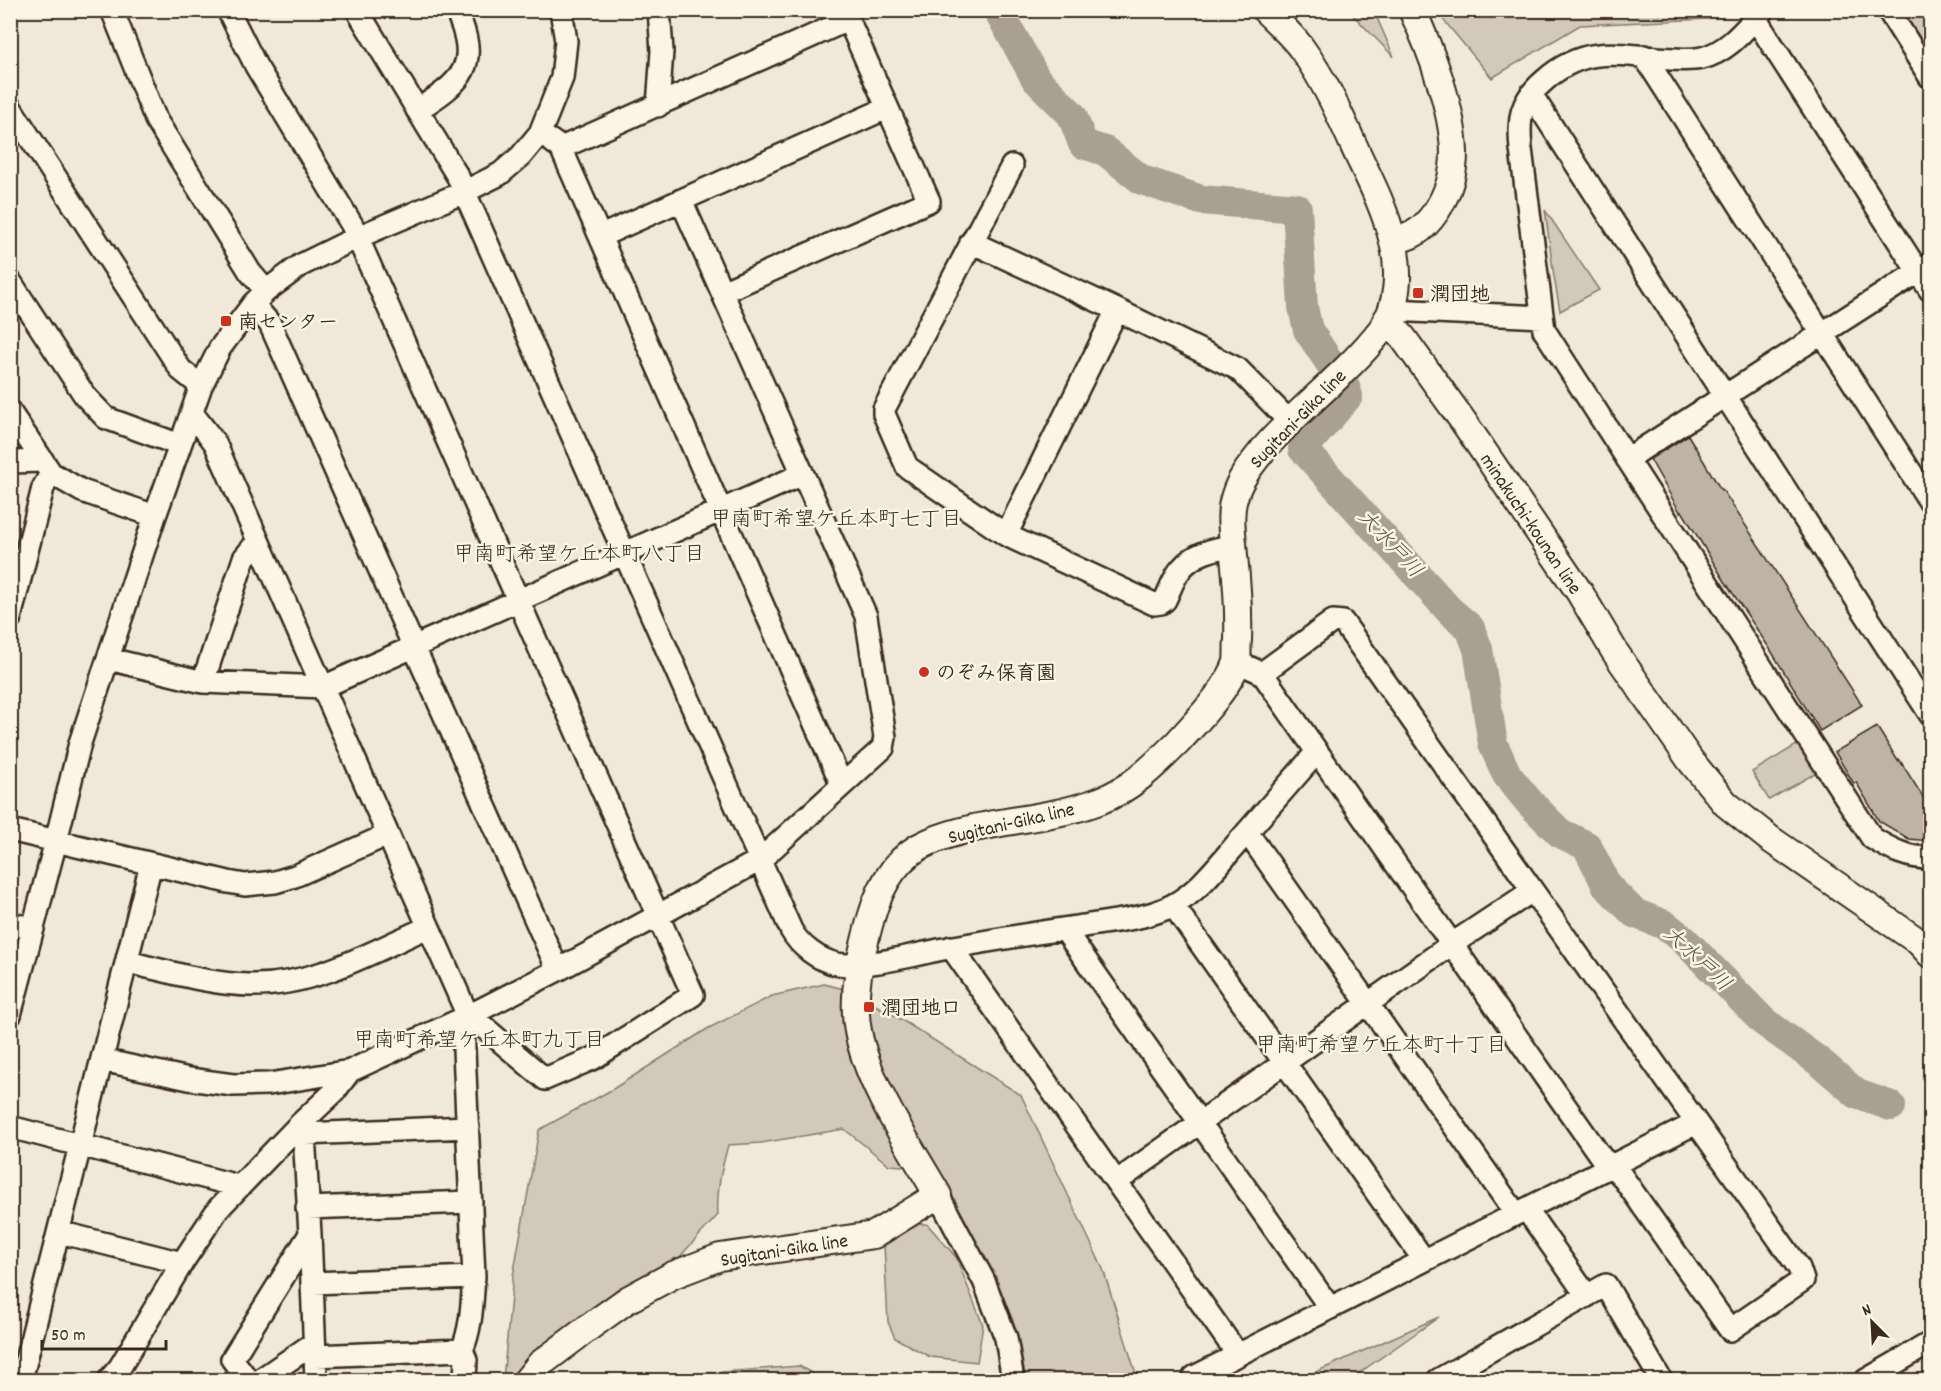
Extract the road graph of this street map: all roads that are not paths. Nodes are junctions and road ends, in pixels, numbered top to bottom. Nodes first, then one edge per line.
1 (112, 10) edge
2 (228, 10) edge
3 (357, 10) edge
4 (456, 10) edge
5 (561, 10) edge
6 (659, 10) edge
7 (1265, 10) edge
8 (1412, 10) edge
9 (1888, 10) edge
10 (1759, 14) edge
11 (846, 15) edge
12 (1644, 56) junction
13 (1930, 77) edge
14 (1531, 94) junction
15 (658, 106) junction
16 (10, 107) edge
17 (887, 108) junction
18 (417, 110) junction
19 (540, 133) junction
20 (561, 148) junction
21 (1012, 166) dead end
22 (464, 192) junction
23 (681, 200) junction
24 (601, 236) junction
25 (358, 237) junction
26 (1393, 241) junction
27 (971, 242) junction
28 (1925, 268) edge
29 (10, 281) edge
30 (1930, 290) edge
31 (722, 292) junction
32 (259, 297) junction
33 (1117, 310) junction
34 (1389, 314) junction
35 (1542, 317) junction
36 (1821, 334) junction
37 (201, 386) junction
38 (1725, 397) junction
39 (10, 412) edge
40 (192, 412) junction
41 (1289, 422) junction
42 (180, 445) junction
43 (1627, 459) junction
44 (10, 462) edge
45 (47, 467) junction
46 (803, 474) junction
47 (1930, 502) edge
48 (721, 511) junction
49 (155, 516) junction
50 (1006, 535) junction
51 (258, 541) junction
52 (1234, 545) junction
53 (623, 554) junction
54 (518, 601) junction
55 (10, 618) edge
56 (414, 647) junction
57 (109, 659) junction
58 (1237, 662) junction
59 (1262, 673) junction
60 (204, 682) junction
61 (323, 687) junction
62 (1930, 714) edge
63 (1317, 753) junction
64 (842, 785) junction
65 (10, 830) edge
66 (1247, 832) junction
67 (387, 835) junction
68 (56, 841) junction
69 (1930, 858) edge
70 (760, 860) junction
71 (151, 864) junction
72 (1532, 891) junction
73 (1173, 905) junction
74 (658, 916) junction
75 (10, 923) edge
76 (428, 927) junction
77 (33, 929) junction
78 (1064, 929) junction
79 (1452, 944) junction
80 (951, 947) junction
81 (1930, 954) edge
82 (127, 962) junction
83 (859, 965) junction
84 (558, 970) junction
85 (1368, 1003) junction
86 (10, 1015) edge
87 (468, 1016) junction
88 (102, 1060) junction
89 (1284, 1063) junction
90 (350, 1071) junction
91 (1199, 1123) junction
92 (1696, 1123) junction
93 (10, 1126) edge
94 (468, 1127) junction
95 (301, 1129) junction
96 (81, 1145) junction
97 (1611, 1166) junction
98 (1116, 1182) junction
99 (238, 1186) junction
100 (938, 1195) junction
101 (471, 1202) junction
102 (308, 1208) junction
103 (1521, 1212) junction
104 (59, 1232) junction
105 (310, 1234) junction
106 (1424, 1260) junction
107 (182, 1263) junction
108 (474, 1277) junction
109 (312, 1283) junction
110 (1587, 1296) junction
111 (1330, 1308) junction
112 (1930, 1343) edge
113 (314, 1350) junction
114 (462, 1350) junction
115 (1238, 1355) junction
116 (1194, 1377) dead end
117 (1658, 1379) edge
118 (21, 1380) edge
119 (109, 1380) edge
120 (248, 1380) edge
121 (260, 1380) edge
122 (315, 1380) edge
123 (465, 1380) edge
124 (527, 1380) edge
125 (1014, 1380) edge
126 (1438, 1380) edge
127 (1866, 1380) edge

1 - 32 street
2 - 25 street
3 - 18 street
4 - 18 street
5 - 19 street
6 - 15 street
7 - 26 main road
8 - 26 main road
9 - 13 street
10 - 12 street
10 - 28 street
11 - 15 street
11 - 17 street
12 - 14 street
12 - 36 street
14 - 35 street
14 - 38 street
15 - 20 street
16 - 37 street
17 - 23 street
17 - 31 street
18 - 22 street
19 - 20 street
19 - 22 street
20 - 24 street
21 - 27 street
22 - 25 street
22 - 53 street
23 - 24 street
23 - 31 street
24 - 48 street
25 - 32 street
25 - 54 street
26 - 34 main road
27 - 33 street
27 - 50 street
28 - 30 street
28 - 36 street
29 - 42 street
31 - 46 street
32 - 37 street
32 - 56 street
33 - 41 street
33 - 50 street
34 - 35 street
34 - 41 main road, Sugitani-Gika line
34 - 81 main road, minakuchi-kounan line
35 - 43 street
36 - 38 street
36 - 47 street
37 - 40 street
38 - 43 street
38 - 62 street
39 - 45 street
40 - 42 street
40 - 51 street
41 - 52 main road, Sugitani-Gika line
42 - 49 street
43 - 69 street
44 - 45 street
45 - 49 street
45 - 55 street
46 - 48 street
46 - 64 street
48 - 53 street
48 - 64 street
49 - 57 street
50 - 52 street
51 - 60 street
51 - 61 street
52 - 58 main road, Sugitani-Gika line
53 - 54 street
53 - 70 street
54 - 56 street
54 - 74 street
56 - 61 street
56 - 84 street
57 - 60 street
57 - 68 street
58 - 59 street
58 - 83 main road, Sugitani-Gika line
59 - 63 street
59 - 72 street
60 - 61 street
61 - 67 street
63 - 66 street
63 - 79 street
64 - 70 street
65 - 68 street
66 - 73 street
66 - 85 street
67 - 71 street
67 - 76 street
68 - 71 street
68 - 77 street
70 - 74 street
70 - 83 street
71 - 82 street
72 - 79 street
72 - 92 street
73 - 78 street
73 - 89 street
74 - 84 street
74 - 87 street
75 - 77 street
76 - 82 street
76 - 87 street
77 - 86 street
78 - 80 street
78 - 91 street
79 - 85 street
79 - 97 street
80 - 83 street
80 - 98 street
82 - 88 street
83 - 100 main road, Sugitani-Gika line
84 - 87 street
85 - 89 street
85 - 103 street
87 - 90 street
87 - 94 street
88 - 90 street
88 - 96 street
89 - 91 street
89 - 106 street
90 - 95 street
91 - 98 street
91 - 111 street
92 - 97 street
92 - 97 street
93 - 96 street
94 - 95 street
94 - 101 street
95 - 99 street
95 - 102 street
96 - 99 street
96 - 104 street
97 - 103 street
98 - 115 street
99 - 107 street
100 - 124 main road, Sugitani-Gika line
100 - 125 street
101 - 102 street
101 - 108 street
102 - 105 street
103 - 106 street
103 - 110 street
104 - 107 street
104 - 118 street
105 - 109 street
105 - 120 street
106 - 111 street
107 - 119 street
108 - 109 street
108 - 114 street
109 - 113 street
110 - 117 street
110 - 126 street
111 - 115 street
112 - 127 street
113 - 114 street
113 - 121 street
113 - 122 street
114 - 123 street
115 - 116 street

